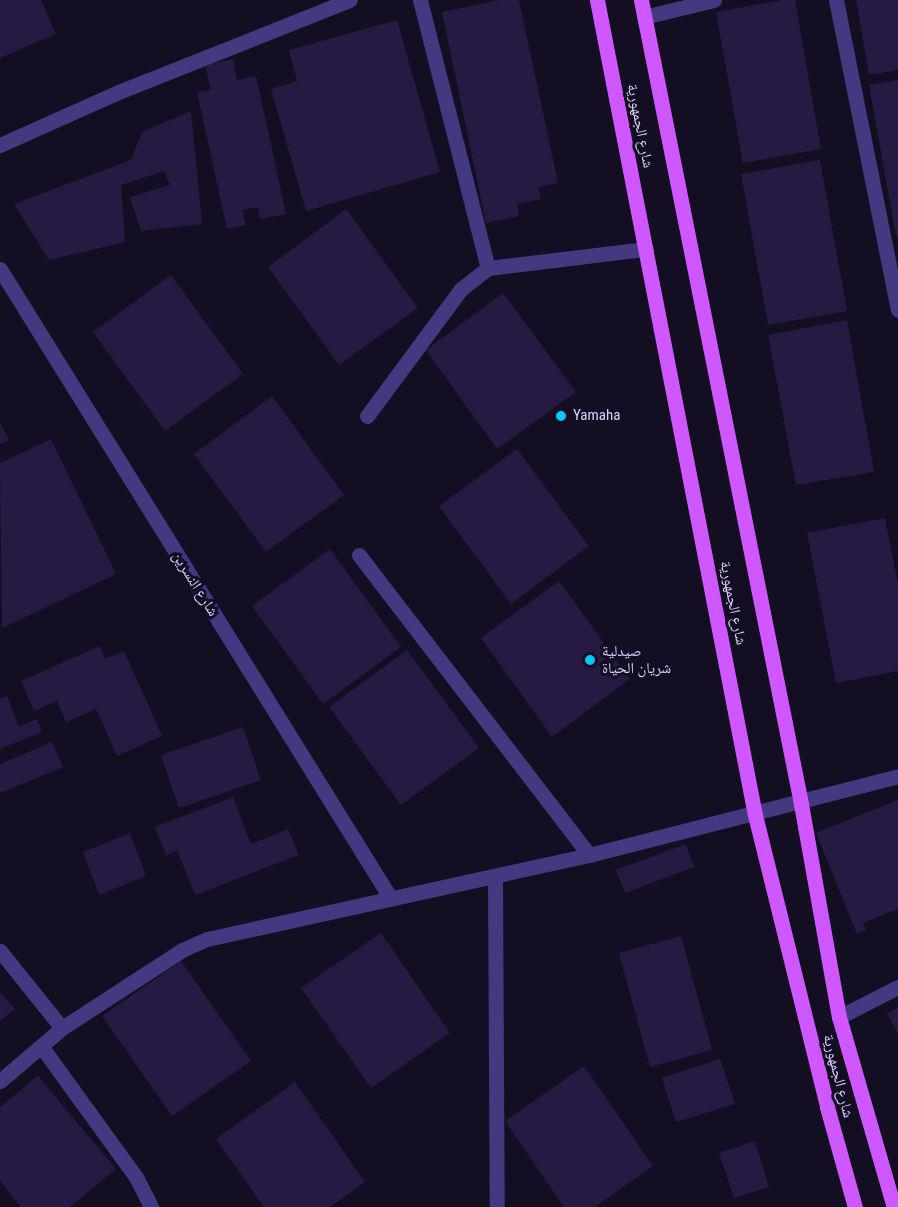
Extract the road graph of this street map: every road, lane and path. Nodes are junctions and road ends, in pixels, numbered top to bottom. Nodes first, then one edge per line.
1 (350, 0) edge
2 (420, 0) edge
3 (597, 0) edge
4 (641, 0) edge
5 (714, 0) edge
6 (836, 0) edge
7 (644, 17) junction
8 (0, 145) edge
9 (646, 249) junction
10 (488, 268) junction
11 (0, 269) edge
12 (898, 310) edge
13 (367, 416) dead end
14 (359, 555) dead end
15 (898, 776) edge
16 (801, 804) junction
17 (756, 815) junction
18 (589, 855) junction
19 (495, 877) junction
20 (390, 899) junction
21 (0, 951) edge
22 (898, 987) edge
23 (839, 1017) junction
24 (62, 1028) junction
25 (41, 1046) junction
26 (0, 1081) edge
27 (151, 1207) edge
28 (497, 1207) edge
29 (855, 1207) edge
30 (894, 1207) edge

1 - 8 street
2 - 10 street
3 - 9 main road, شارع الجمهورية
4 - 7 main road, شارع الجمهورية
5 - 7 street
6 - 12 street
7 - 16 main road, شارع الجمهورية
9 - 10 street
9 - 17 main road, شارع الجمهورية
10 - 13 street
11 - 20 street, شارع النسرين
14 - 18 street
15 - 16 street
16 - 17 street
16 - 23 main road, شارع الجمهورية
17 - 18 street
17 - 29 main road, شارع الجمهورية
18 - 19 street
19 - 20 street
19 - 28 street
20 - 24 street
21 - 24 street
22 - 23 street
23 - 30 main road, شارع الجمهورية
24 - 25 street
25 - 26 street
25 - 27 street

